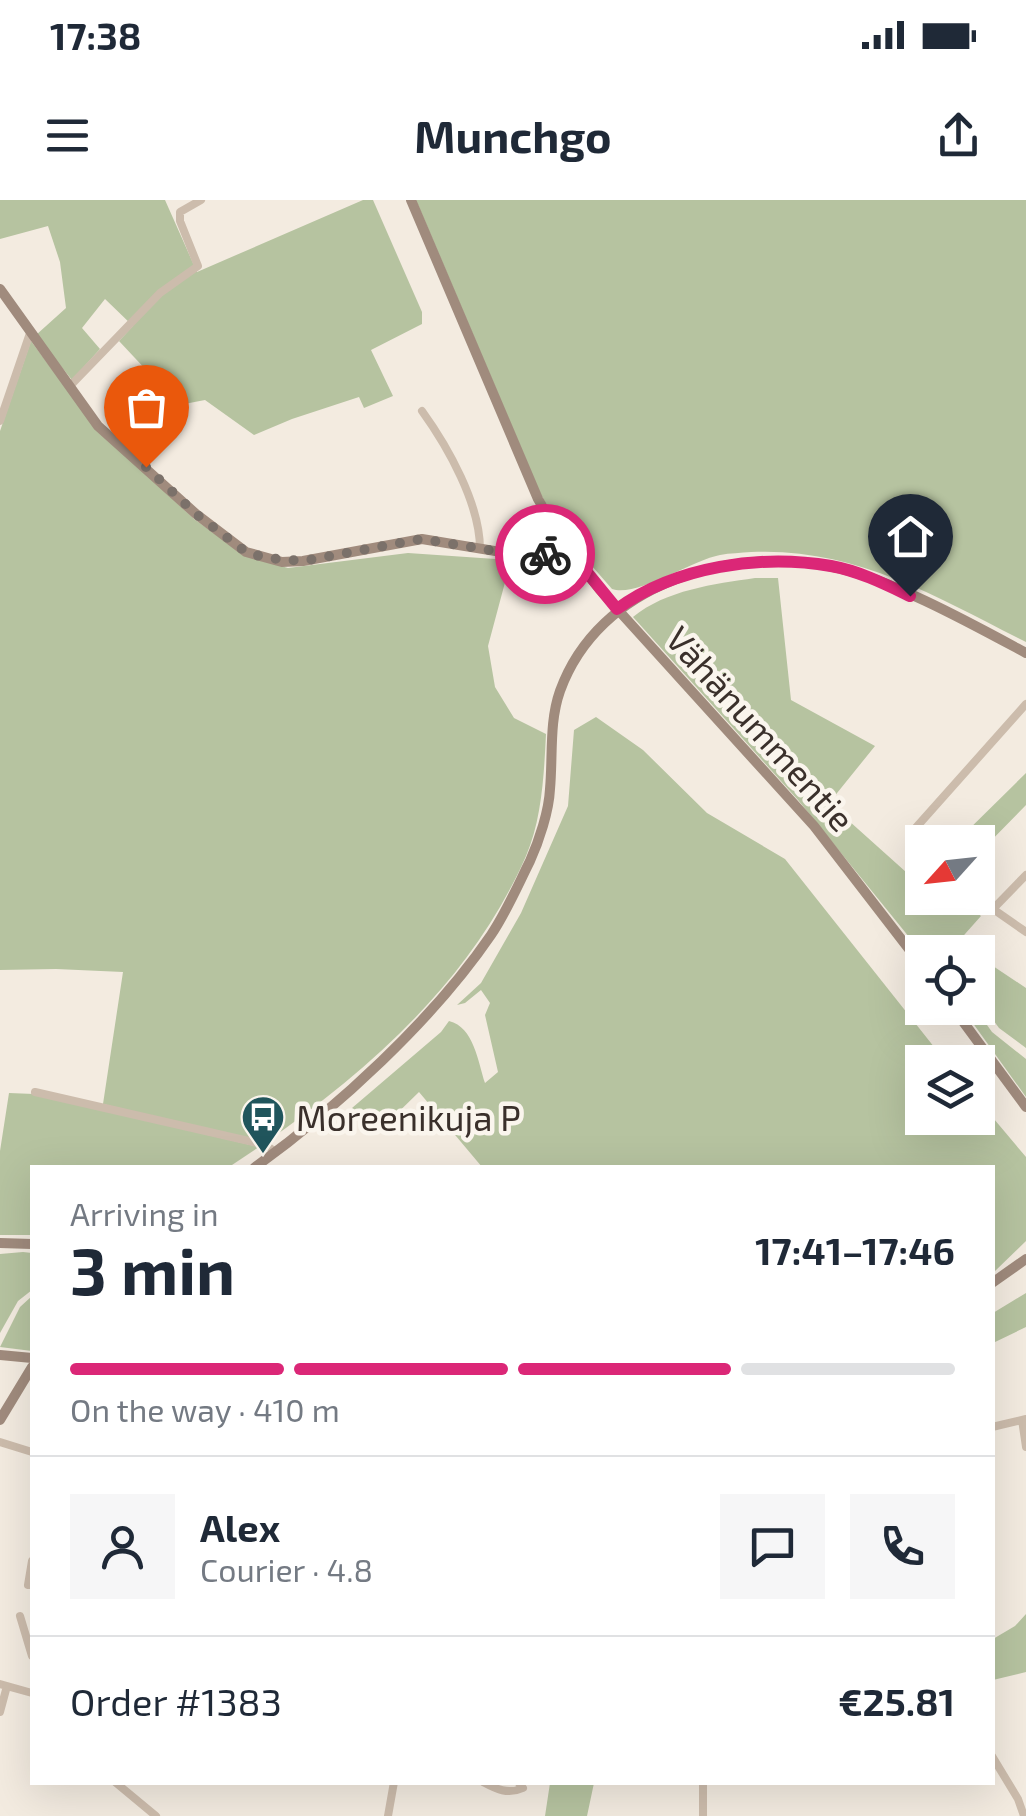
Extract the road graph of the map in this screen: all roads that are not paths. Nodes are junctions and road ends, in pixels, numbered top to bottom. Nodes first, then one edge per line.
1 (200, 200) edge
2 (411, 200) edge
3 (0, 288) edge
4 (30, 333) junction
5 (70, 386) junction
6 (422, 411) dead end
7 (0, 420) edge
8 (480, 549) junction
9 (568, 549) junction
10 (617, 609) junction
11 (1026, 653) edge
12 (1026, 704) edge
13 (918, 825) edge
14 (1026, 875) edge
15 (1026, 932) edge
16 (905, 944) edge
17 (966, 1025) edge
18 (35, 1092) dead end
19 (1026, 1106) edge
20 (275, 1152) junction
21 (258, 1165) edge
22 (0, 1244) edge
23 (30, 1244) edge
24 (1026, 1258) edge
25 (995, 1281) edge
26 (0, 1356) edge
27 (30, 1358) edge
28 (30, 1370) edge
29 (0, 1420) edge
30 (1024, 1420) edge
31 (995, 1426) edge
32 (0, 1442) edge
33 (1026, 1446) edge
34 (30, 1451) edge
35 (30, 1573) edge
36 (28, 1585) dead end
37 (20, 1616) dead end
38 (30, 1649) edge
39 (4, 1685) edge
40 (30, 1692) edge
41 (0, 1712) edge
42 (995, 1762) edge
43 (118, 1785) edge
44 (393, 1785) edge
45 (491, 1785) edge
46 (520, 1785) edge
47 (702, 1785) edge
48 (156, 1816) edge
49 (388, 1816) edge
50 (703, 1816) edge
51 (1024, 1816) edge

1 - 5 street
2 - 9 street, Vähänummentie
3 - 4 street
4 - 5 street
4 - 7 street
5 - 8 street
6 - 8 street
8 - 9 street
9 - 10 street, Vähänummentie
10 - 11 street
10 - 16 street, Vähänummentie
10 - 20 street
12 - 13 street
14 - 15 street
17 - 19 street
18 - 20 street
20 - 21 street
22 - 23 street
24 - 25 street
26 - 27 street
28 - 29 street
30 - 31 street
30 - 33 street
32 - 34 street
35 - 36 street
37 - 38 street
39 - 40 street
39 - 41 street
42 - 51 street
43 - 48 street
44 - 49 street
45 - 46 street
47 - 50 street

